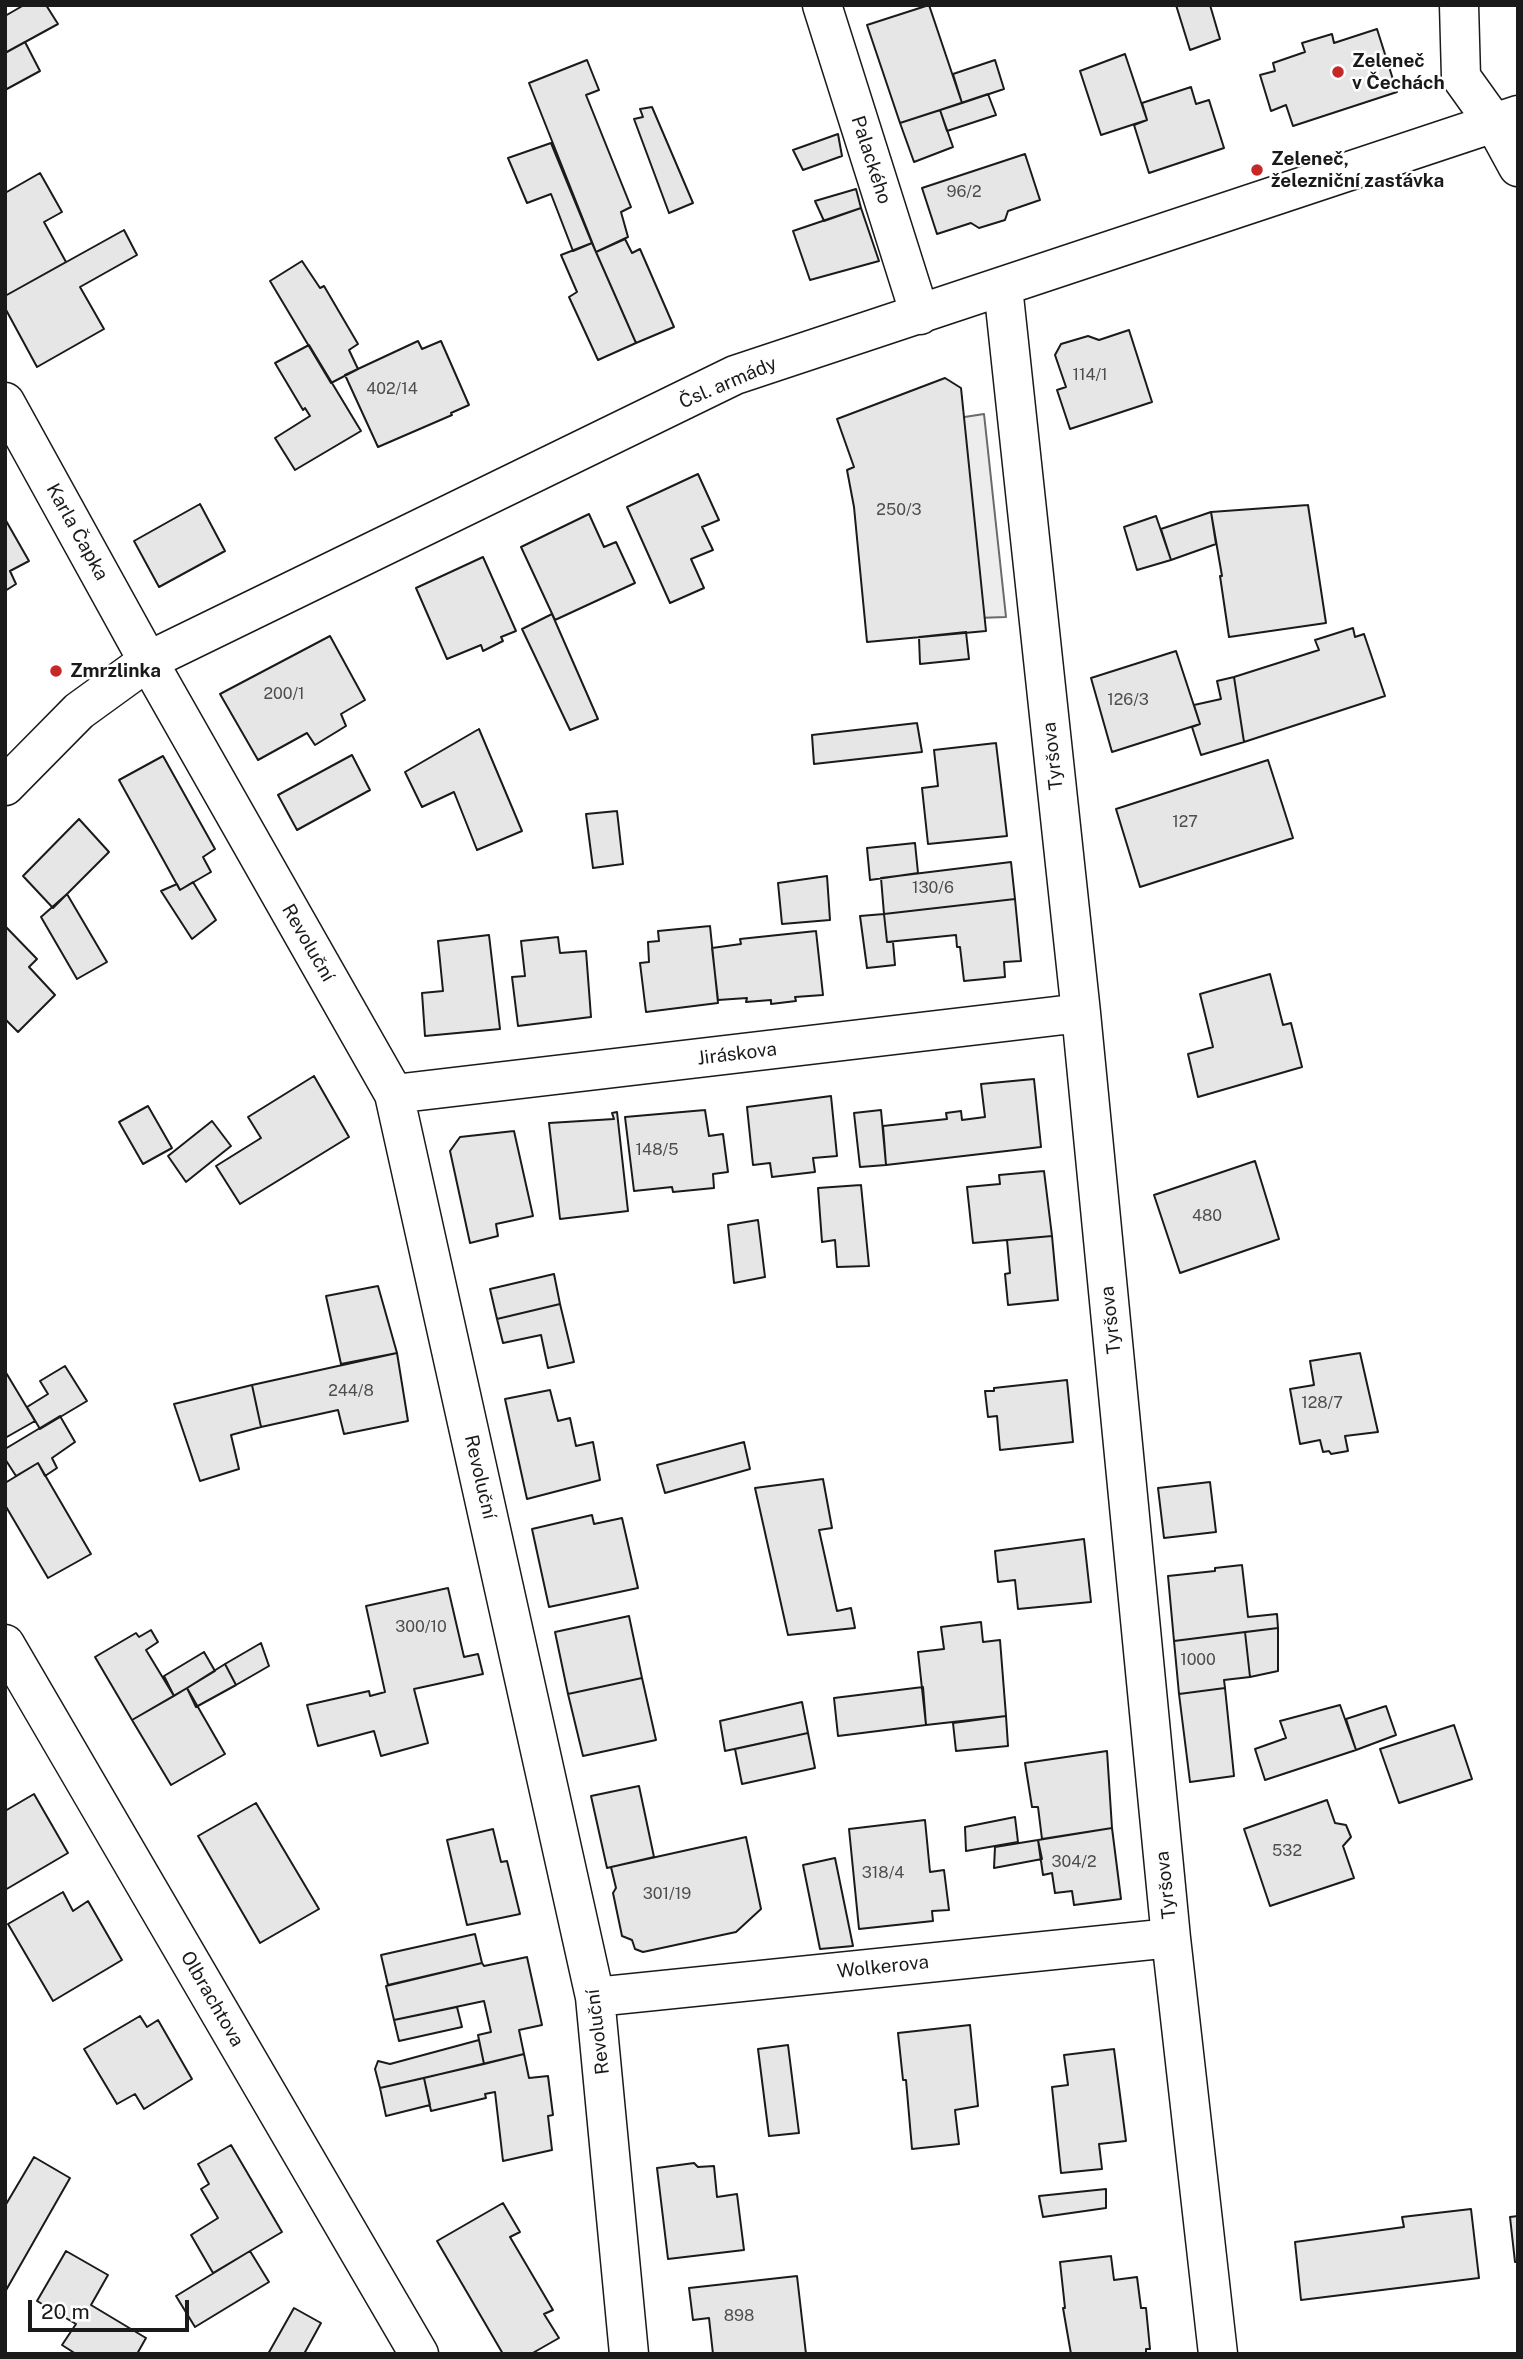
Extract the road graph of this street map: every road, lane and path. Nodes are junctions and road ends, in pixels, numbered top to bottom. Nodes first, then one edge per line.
1 (822, 5) edge
2 (1460, 5) edge
3 (1506, 119) edge
4 (1518, 167) edge
5 (1003, 287) junction
6 (920, 315) junction
7 (5, 402) edge
8 (148, 661) junction
9 (5, 786) edge
10 (1081, 1013) junction
11 (394, 1094) junction
12 (5, 1644) edge
13 (1171, 1938) junction
14 (595, 1997) junction
15 (419, 2354) edge
16 (629, 2354) edge
17 (1218, 2354) edge

1 - 6 street, Palackého
2 - 3 street
3 - 4 street
3 - 5 street, Čsl. armády
5 - 6 street, Čsl. armády
5 - 10 street, Tyršova
6 - 8 street, Čsl. armády
7 - 8 street, Karla Čapka
8 - 9 street, Čsl. armády
8 - 11 street, Revoluční
10 - 11 street, Jiráskova
10 - 13 street, Tyršova
11 - 14 street, Revoluční
12 - 15 street, Olbrachtova
13 - 14 street, Wolkerova
13 - 17 street, Tyršova
14 - 16 street, Revoluční

